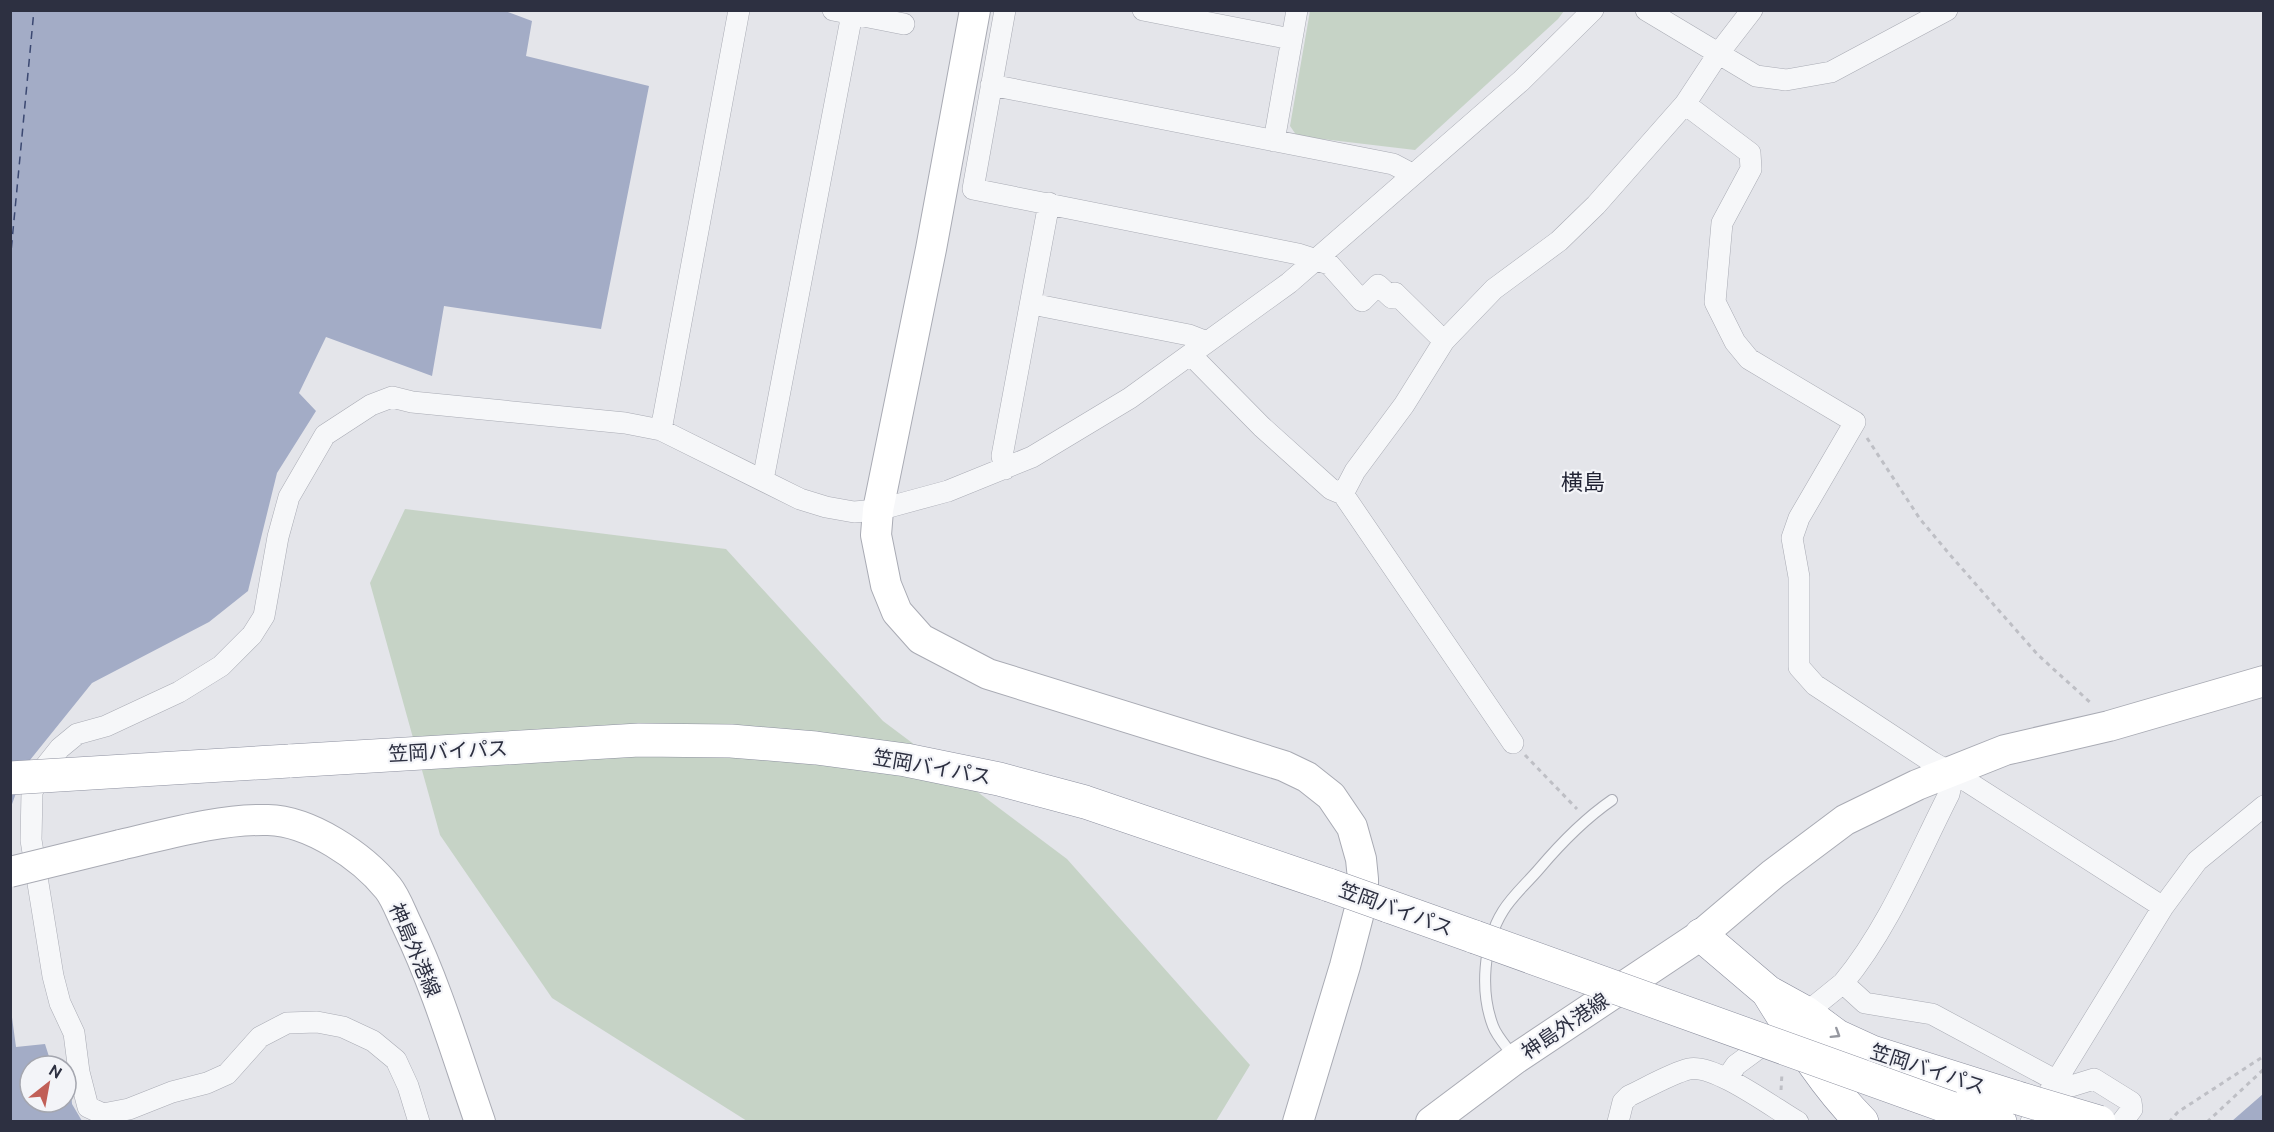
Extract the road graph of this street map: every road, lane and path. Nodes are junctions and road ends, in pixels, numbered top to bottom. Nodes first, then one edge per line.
1 (739, 10) edge
2 (975, 10) edge
3 (1005, 10) edge
4 (1143, 10) edge
5 (1297, 10) edge
6 (1593, 10) edge
7 (1646, 10) edge
8 (1752, 10) edge
9 (1947, 10) edge
10 (842, 12) edge
11 (904, 24) dead end
12 (1291, 39) junction
13 (1718, 54) junction
14 (992, 85) junction
15 (1685, 104) junction
16 (1274, 141) junction
17 (1412, 174) junction
18 (1050, 204) junction
19 (1316, 260) junction
20 (1032, 304) junction
21 (1444, 341) junction
22 (1199, 349) junction
23 (1855, 422) junction
24 (662, 430) junction
25 (1005, 469) junction
26 (763, 480) junction
27 (1343, 494) junction
28 (878, 510) junction
29 (2264, 681) edge
30 (2109, 726) junction
31 (1513, 743) joint
32 (1951, 773) junction
33 (10, 778) edge
34 (1612, 800) dead end
35 (2264, 806) edge
36 (1586, 818) junction
37 (10, 872) edge
38 (2163, 907) junction
39 (1701, 935) junction
40 (1843, 983) junction
41 (1798, 1020) junction
42 (2264, 1056) edge
43 (1515, 1059) junction
44 (1783, 1064) dead end
45 (2264, 1069) edge
46 (1727, 1078) junction
47 (2056, 1081) junction
48 (1951, 1108) junction
49 (2016, 1114) edge
50 (1784, 1116) edge
51 (106, 1118) edge
52 (419, 1122) edge
53 (480, 1122) edge
54 (1298, 1122) edge
55 (1431, 1122) edge
56 (1618, 1122) edge
57 (1862, 1122) edge
58 (1986, 1122) edge
59 (2099, 1122) edge
60 (2122, 1122) edge
61 (2169, 1122) edge
62 (2207, 1122) edge

1 - 24 street
2 - 28 street
3 - 14 street
4 - 12 street
5 - 12 street
6 - 17 street
7 - 13 street
8 - 13 street
9 - 13 street
10 - 11 street
10 - 26 street
12 - 16 street
13 - 15 street
14 - 16 street
14 - 18 street
15 - 21 street
15 - 23 street
16 - 17 street
17 - 19 street
18 - 19 street
18 - 20 street
19 - 21 street
19 - 22 street
20 - 22 street
20 - 25 street
21 - 27 street
22 - 25 street
22 - 27 street
23 - 30 path
23 - 32 street
24 - 26 street
24 - 51 street
25 - 28 street
26 - 28 street
27 - 31 street
28 - 54 street
29 - 30 street, 神島外港線
30 - 32 street, 神島外港線
31 - 36 path
32 - 38 street
32 - 39 street, 神島外港線
32 - 40 street
33 - 48 highway, 笠岡バイパス, bridge
34 - 36 lane
35 - 38 street
36 - 43 lane
37 - 53 street, 神島外港線, bridge
38 - 47 street
39 - 41 highway, 笠岡バイパス
39 - 43 street, 神島外港線
40 - 41 street
40 - 47 street
41 - 46 street
41 -> 49 highway, 笠岡バイパス
41 - 57 highway, 笠岡バイパス
42 - 61 path
43 - 55 street, 神島外港線
44 - 50 path
45 - 62 path
46 - 50 street
46 - 56 street
47 - 49 street
47 - 60 street
48 - 49 highway
48 - 58 highway
49 - 59 highway, 笠岡バイパス, bridge
51 - 52 street

